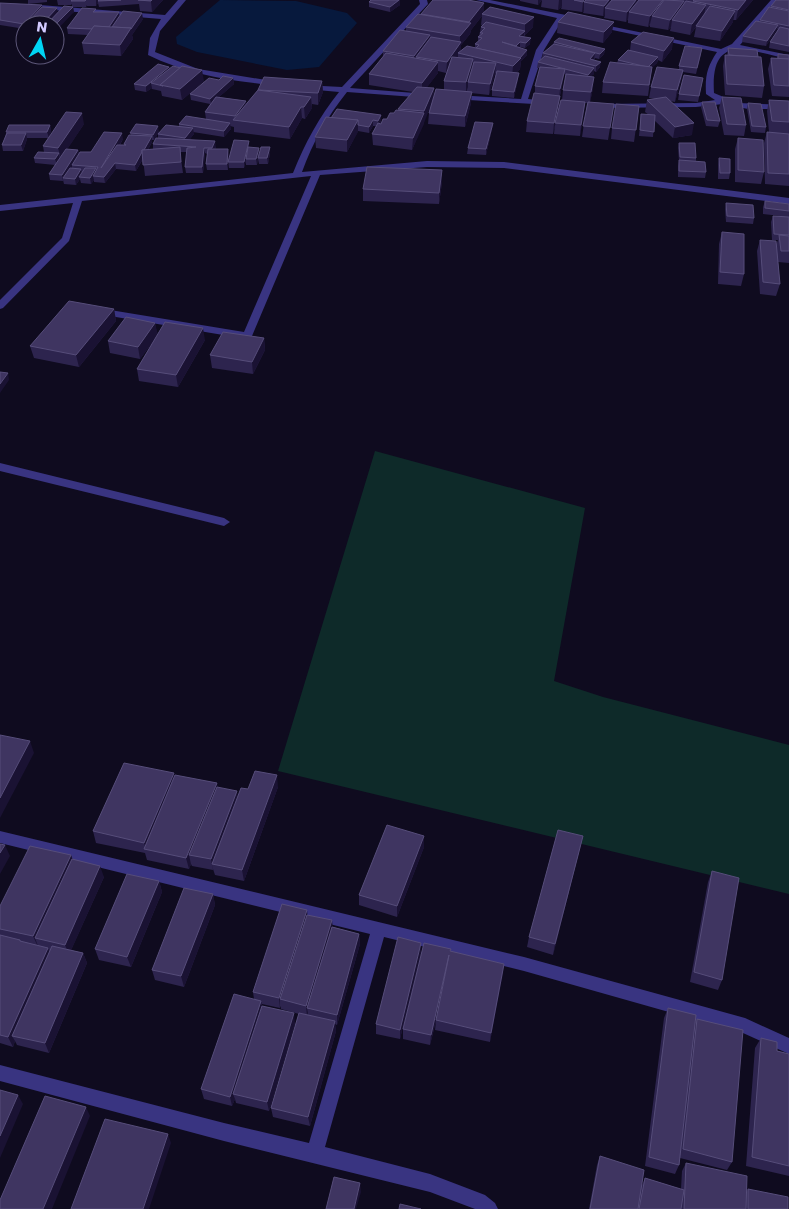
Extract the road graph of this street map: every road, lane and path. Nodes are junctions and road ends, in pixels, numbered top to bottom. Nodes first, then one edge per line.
1 (182, 0) edge
2 (424, 0) edge
3 (480, 0) edge
4 (775, 0) edge
5 (29, 7) edge
6 (561, 17) junction
7 (167, 18) junction
8 (735, 46) junction
9 (722, 51) junction
10 (789, 57) edge
11 (283, 84) edge
12 (293, 86) edge
13 (342, 91) junction
14 (438, 96) edge
15 (447, 97) edge
16 (524, 101) junction
17 (720, 102) junction
18 (553, 103) edge
19 (592, 106) edge
20 (789, 107) edge
21 (317, 172) junction
22 (297, 174) junction
23 (78, 200) junction
24 (789, 201) edge
25 (0, 208) edge
26 (0, 306) edge
27 (84, 309) edge
28 (0, 467) edge
29 (224, 522) dead end
30 (0, 837) edge
31 (379, 929) junction
32 (789, 1046) edge
33 (0, 1073) edge
34 (315, 1153) junction
35 (489, 1209) edge

1 - 7 street
2 - 13 street
3 - 6 street
4 - 8 street
5 - 7 street
6 - 9 street
6 - 16 street
7 - 11 street
8 - 9 street
8 - 10 street
9 - 17 street
12 - 13 street
13 - 14 street
13 - 22 street
15 - 16 street
16 - 18 street
17 - 19 street
17 - 20 street
21 - 22 street
21 - 24 street
21 - 27 street
22 - 23 street
23 - 25 street
23 - 26 street
28 - 29 street
30 - 31 street
31 - 32 street
31 - 34 street
33 - 34 street
34 - 35 street

